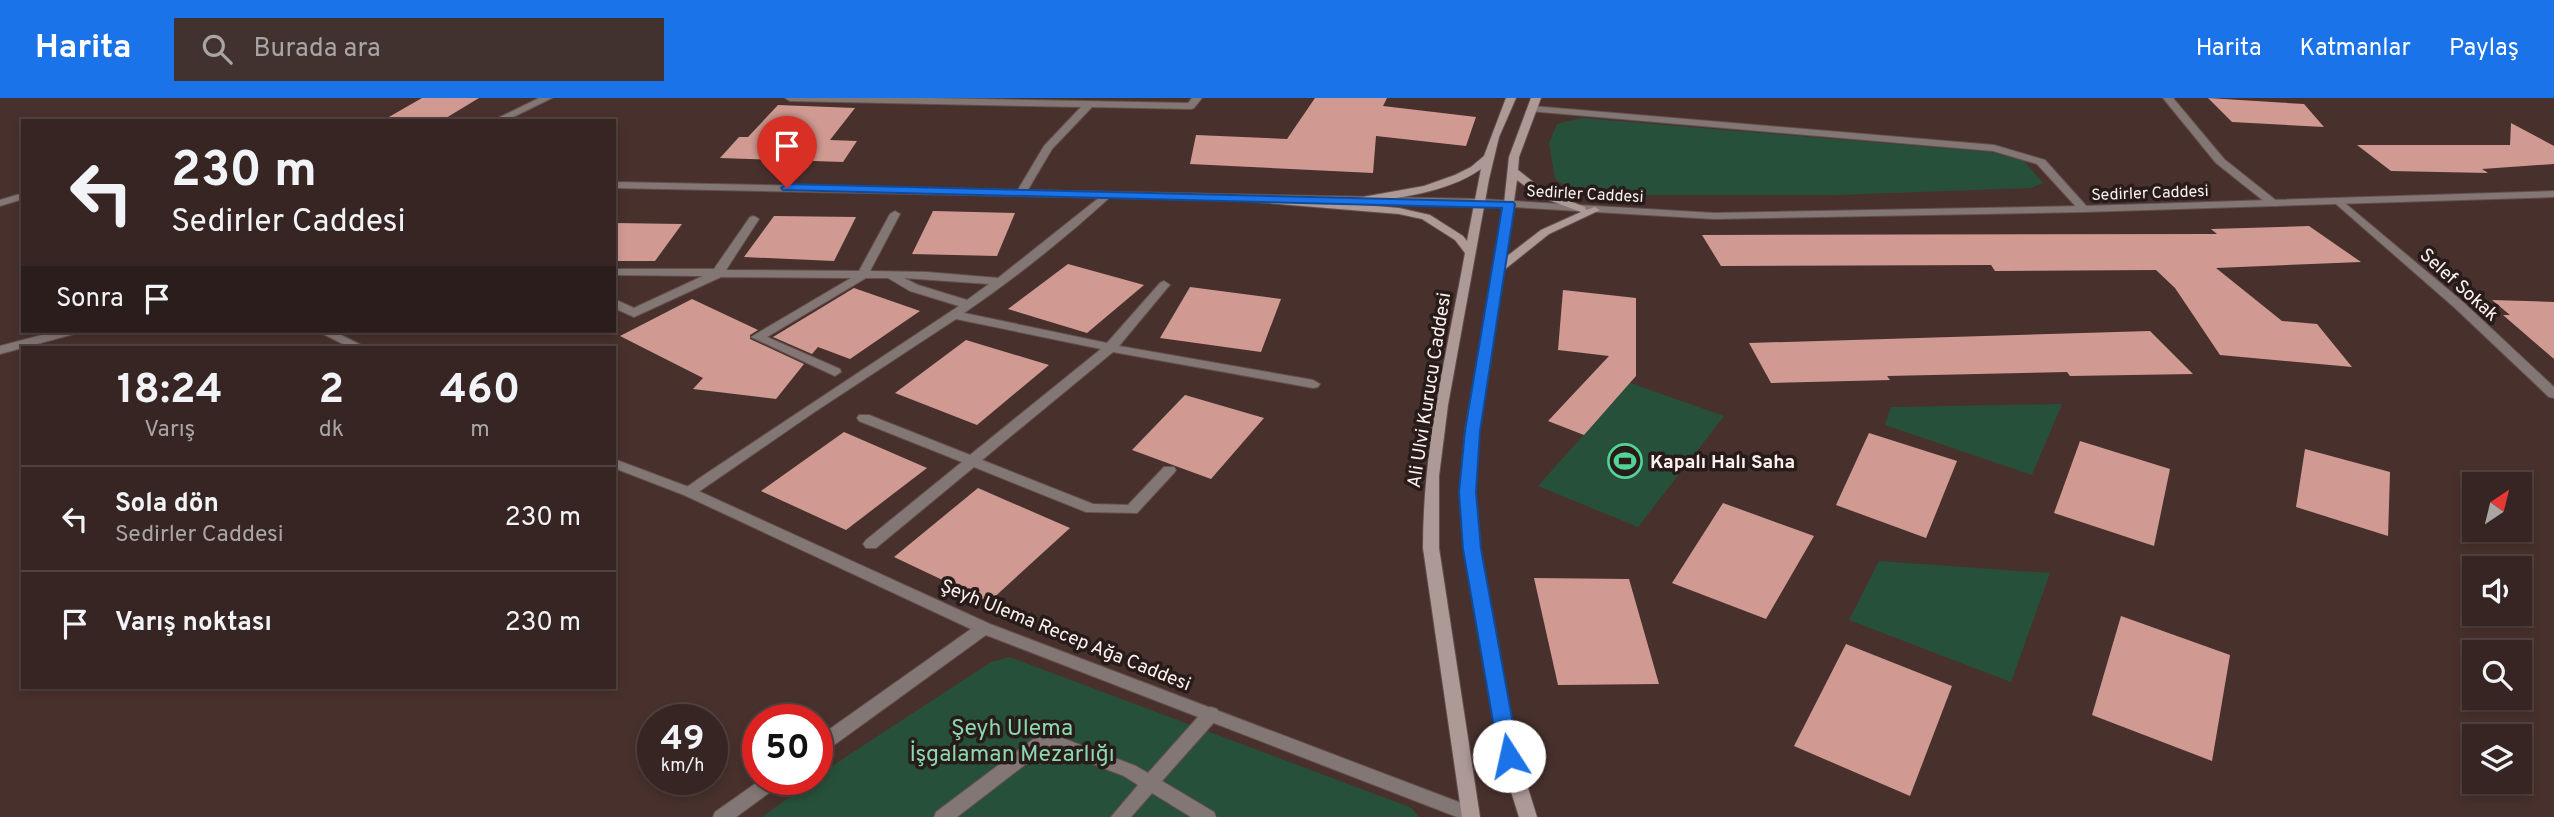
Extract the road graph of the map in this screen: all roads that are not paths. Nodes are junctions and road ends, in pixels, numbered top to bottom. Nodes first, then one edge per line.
1 (547, 98) edge
2 (790, 98) edge
3 (808, 98) edge
4 (1197, 98) edge
5 (1511, 98) edge
6 (2168, 98) edge
7 (1027, 101) edge
8 (1534, 103) edge
9 (1089, 104) junction
10 (501, 119) edge
11 (1488, 158) junction
12 (1512, 171) junction
13 (616, 185) edge
14 (1021, 193) junction
15 (0, 194) edge
16 (2554, 194) edge
17 (21, 196) edge
18 (1105, 196) junction
19 (21, 197) edge
20 (1256, 199) junction
21 (1357, 201) junction
22 (1480, 202) junction
23 (2340, 202) junction
24 (0, 203) edge
25 (1509, 204) junction
26 (2274, 204) junction
27 (1581, 209) junction
28 (2084, 209) junction
29 (1595, 210) junction
30 (895, 214) dead end
31 (754, 219) dead end
32 (1471, 253) junction
33 (1498, 270) junction
34 (616, 272) edge
35 (717, 274) junction
36 (862, 276) junction
37 (892, 276) junction
38 (1001, 282) junction
39 (1164, 285) dead end
40 (616, 304) edge
41 (970, 305) junction
42 (955, 315) junction
43 (63, 333) edge
44 (327, 333) edge
45 (357, 346) edge
46 (1110, 348) junction
47 (0, 350) edge
48 (835, 372) dead end
49 (1313, 384) dead end
50 (2554, 394) edge
51 (864, 418) dead end
52 (972, 462) junction
53 (616, 464) edge
54 (1169, 470) dead end
55 (689, 492) junction
56 (872, 544) dead end
57 (984, 628) junction
58 (1211, 714) junction
59 (833, 737) edge
60 (1152, 782) junction
61 (753, 795) edge
62 (1470, 815) edge
63 (722, 817) edge
64 (943, 817) edge
65 (1120, 817) edge
66 (1207, 817) edge
67 (1528, 817) edge

1 - 10 street
2 - 3 street
3 - 7 street
4 - 9 street
5 - 11 main road, Ali Ulvi Kurucu Caddesi
6 - 26 street
7 - 9 street
8 - 12 main road
8 - 28 street
9 - 14 street
11 - 21 main road
11 - 22 main road, Ali Ulvi Kurucu Caddesi
12 - 25 main road
12 - 27 main road
13 - 14 street, Sedirler Caddesi
14 - 18 street, Sedirler Caddesi
15 - 17 street
16 - 23 street, Sedirler Caddesi
18 - 20 street, Sedirler Caddesi
18 - 38 street
19 - 24 street
20 - 21 street, Sedirler Caddesi
20 - 32 main road
21 - 22 street, Sedirler Caddesi
22 - 25 street, Sedirler Caddesi
22 - 32 main road, Ali Ulvi Kurucu Caddesi
23 - 26 street, Sedirler Caddesi
23 - 50 street, Selef Sokak
25 - 27 street, Sedirler Caddesi
25 - 33 main road
26 - 28 street, Sedirler Caddesi
27 - 29 street, Sedirler Caddesi
28 - 29 street, Sedirler Caddesi
29 - 33 main road
30 - 36 street
31 - 35 street
32 - 62 main road, Ali Ulvi Kurucu Caddesi
33 - 67 main road
34 - 35 street
35 - 36 street
35 - 40 street
36 - 37 street
36 - 48 street
37 - 38 street
37 - 41 street
38 - 41 street
39 - 46 street
41 - 42 street
42 - 46 street
42 - 55 street
43 - 47 street
44 - 45 street
46 - 49 street
46 - 52 street
51 - 52 street
52 - 54 street
52 - 56 street
53 - 55 street, Şeyh Ulema Recep Ağa Caddesi
55 - 57 street, Şeyh Ulema Recep Ağa Caddesi
57 - 58 street, Şeyh Ulema Recep Ağa Caddesi
57 - 59 street
58 - 60 street
58 - 62 street, Şeyh Ulema Recep Ağa Caddesi
60 - 64 street
60 - 65 street
60 - 66 street
61 - 63 street

